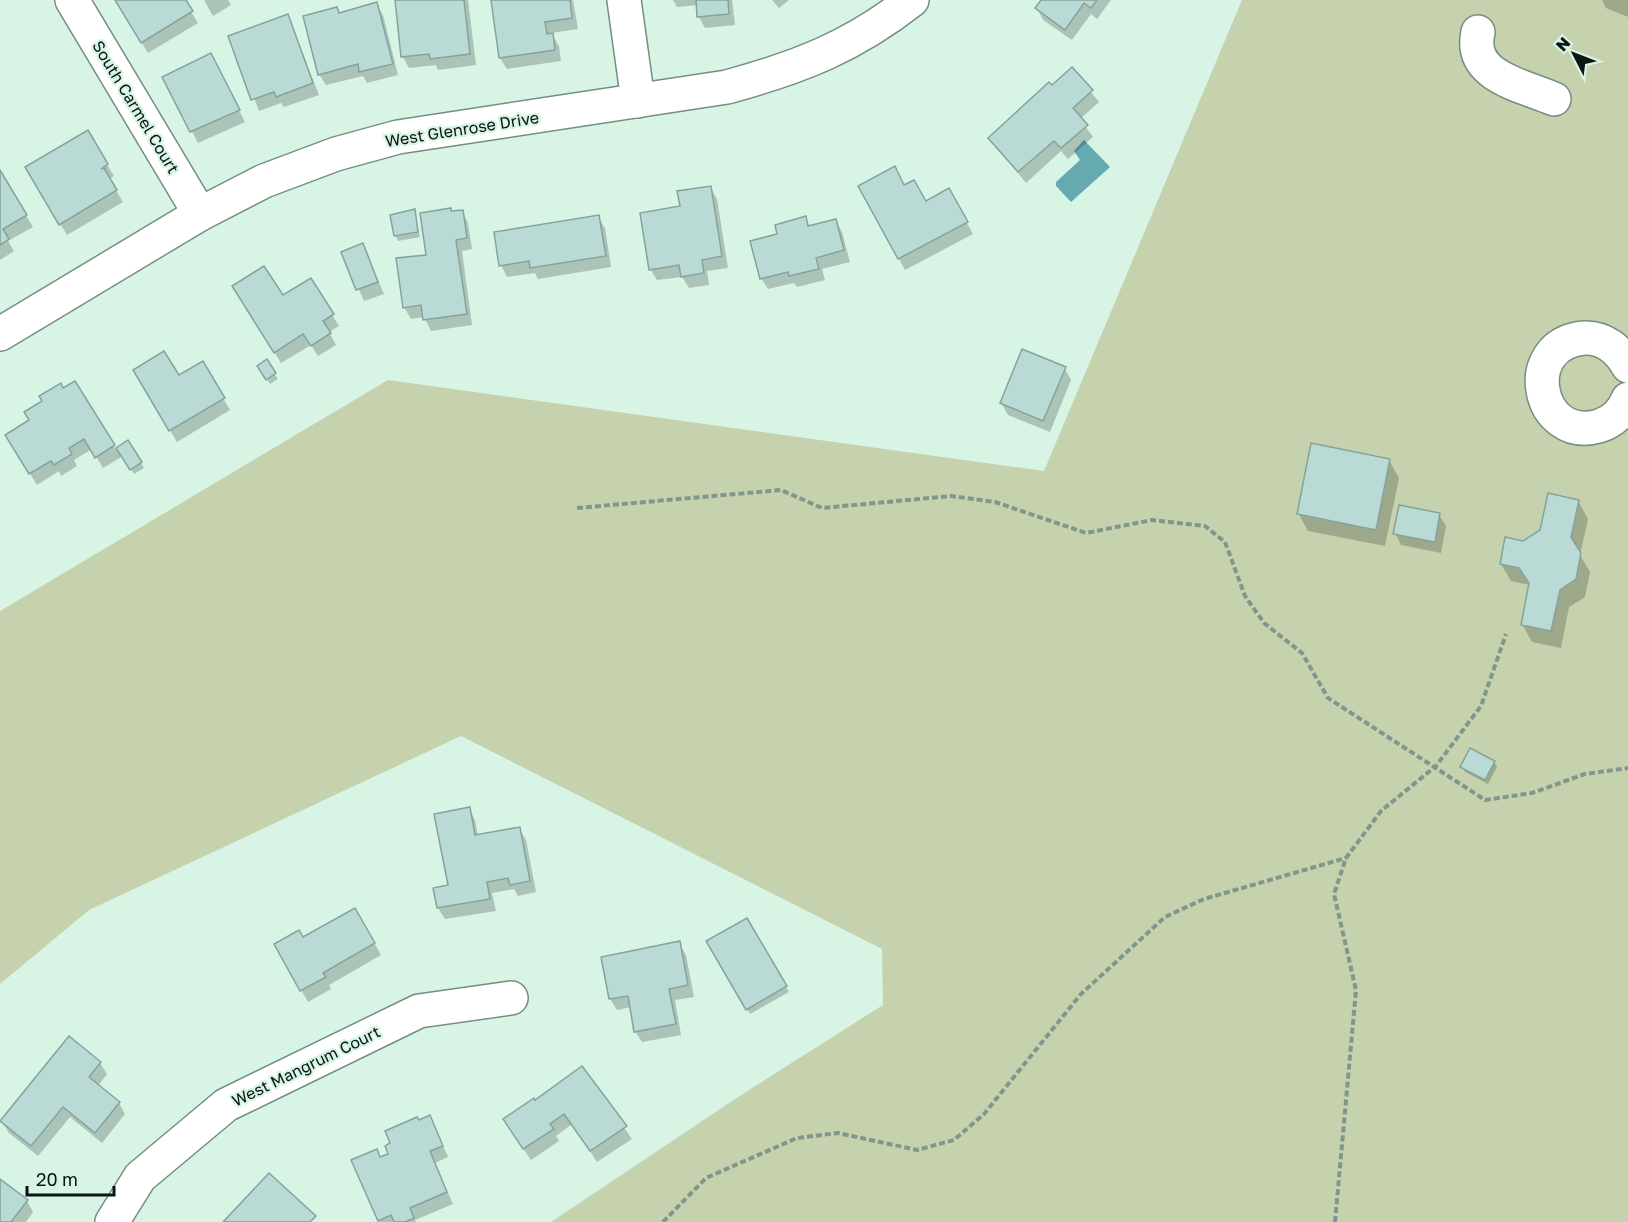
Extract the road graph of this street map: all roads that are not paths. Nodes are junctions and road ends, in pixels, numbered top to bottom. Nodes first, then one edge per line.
1 (72, 0) edge
2 (624, 0) edge
3 (912, 0) edge
4 (1478, 32) dead end
5 (1554, 99) dead end
6 (638, 102) junction
7 (200, 214) junction
8 (0, 334) edge
9 (1628, 366) edge
10 (1628, 399) edge
11 (511, 998) dead end
12 (112, 1222) edge

1 - 7 street, South Carmel Court
2 - 6 street
3 - 6 street, West Glenrose Drive
4 - 5 street
6 - 7 street, West Glenrose Drive
7 - 8 street, West Glenrose Drive
9 - 10 street
11 - 12 street, West Mangrum Court

